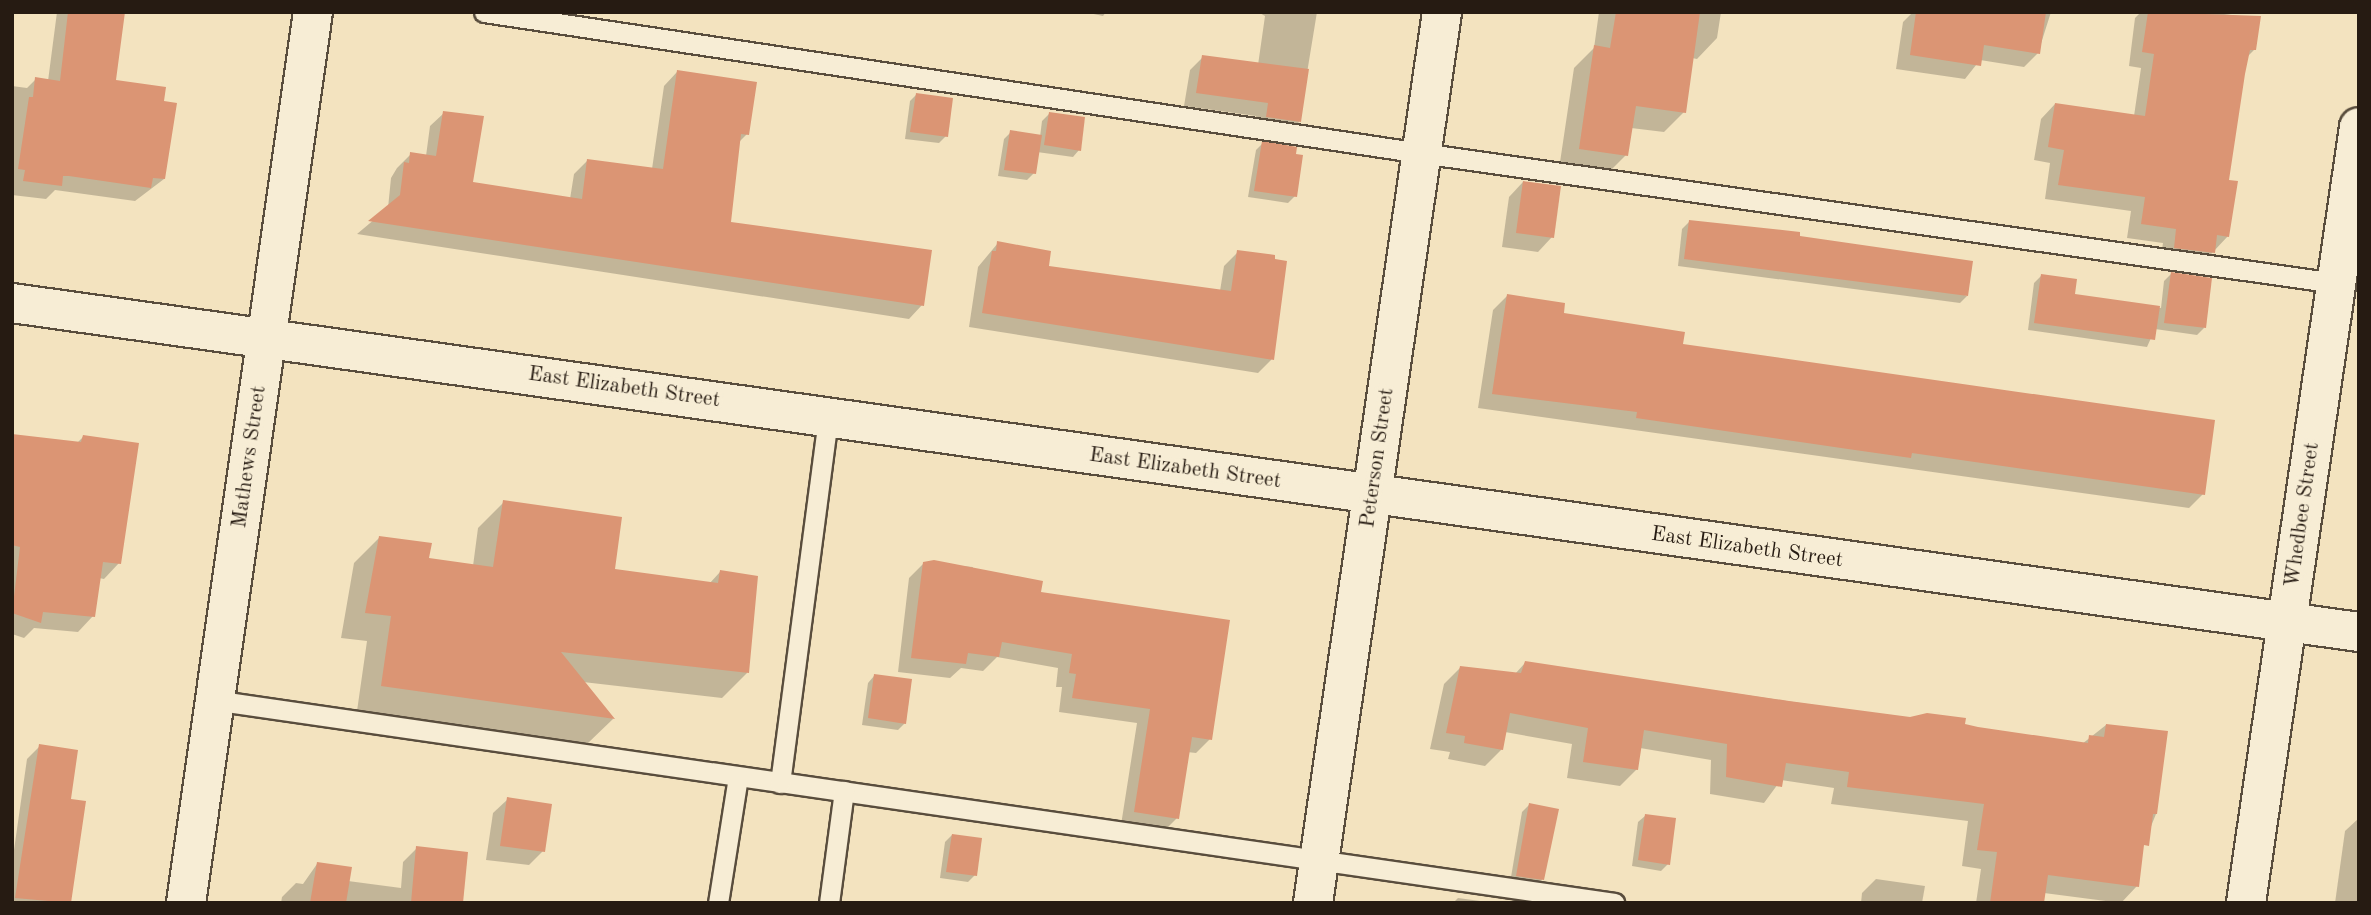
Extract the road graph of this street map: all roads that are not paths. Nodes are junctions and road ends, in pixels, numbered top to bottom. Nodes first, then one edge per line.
1 (313, 12) edge
2 (484, 12) edge
3 (1442, 12) edge
4 (2359, 127) edge
5 (1422, 153) junction
6 (2351, 236) edge
7 (2336, 283) junction
8 (12, 303) edge
9 (266, 338) junction
10 (828, 417) junction
11 (1372, 496) junction
12 (2287, 623) junction
13 (2359, 632) edge
14 (213, 701) junction
15 (738, 777) junction
16 (780, 783) junction
17 (844, 791) junction
18 (1319, 861) junction
19 (186, 903) edge
20 (719, 903) edge
21 (829, 903) edge
22 (1313, 903) edge
23 (1614, 903) edge
24 (2246, 903) edge

1 - 9 street, Mathews Street
2 - 5 lane
3 - 5 street, Peterson Street
4 - 6 street, Whedbee Street
5 - 7 lane
5 - 11 street, Peterson Street
6 - 7 street, Whedbee Street
7 - 12 street, Whedbee Street
8 - 9 street, East Elizabeth Street
9 - 10 street, East Elizabeth Street
9 - 14 street, Mathews Street
10 - 11 street, East Elizabeth Street
10 - 16 lane
11 - 12 street, East Elizabeth Street
11 - 18 street, Peterson Street
12 - 13 street, East Elizabeth Street
12 - 24 street, Whedbee Street
14 - 15 lane
14 - 19 street, Mathews Street
15 - 16 lane
15 - 20 lane
16 - 17 lane
17 - 18 lane
17 - 21 lane
18 - 22 street, Peterson Street
18 - 23 lane

